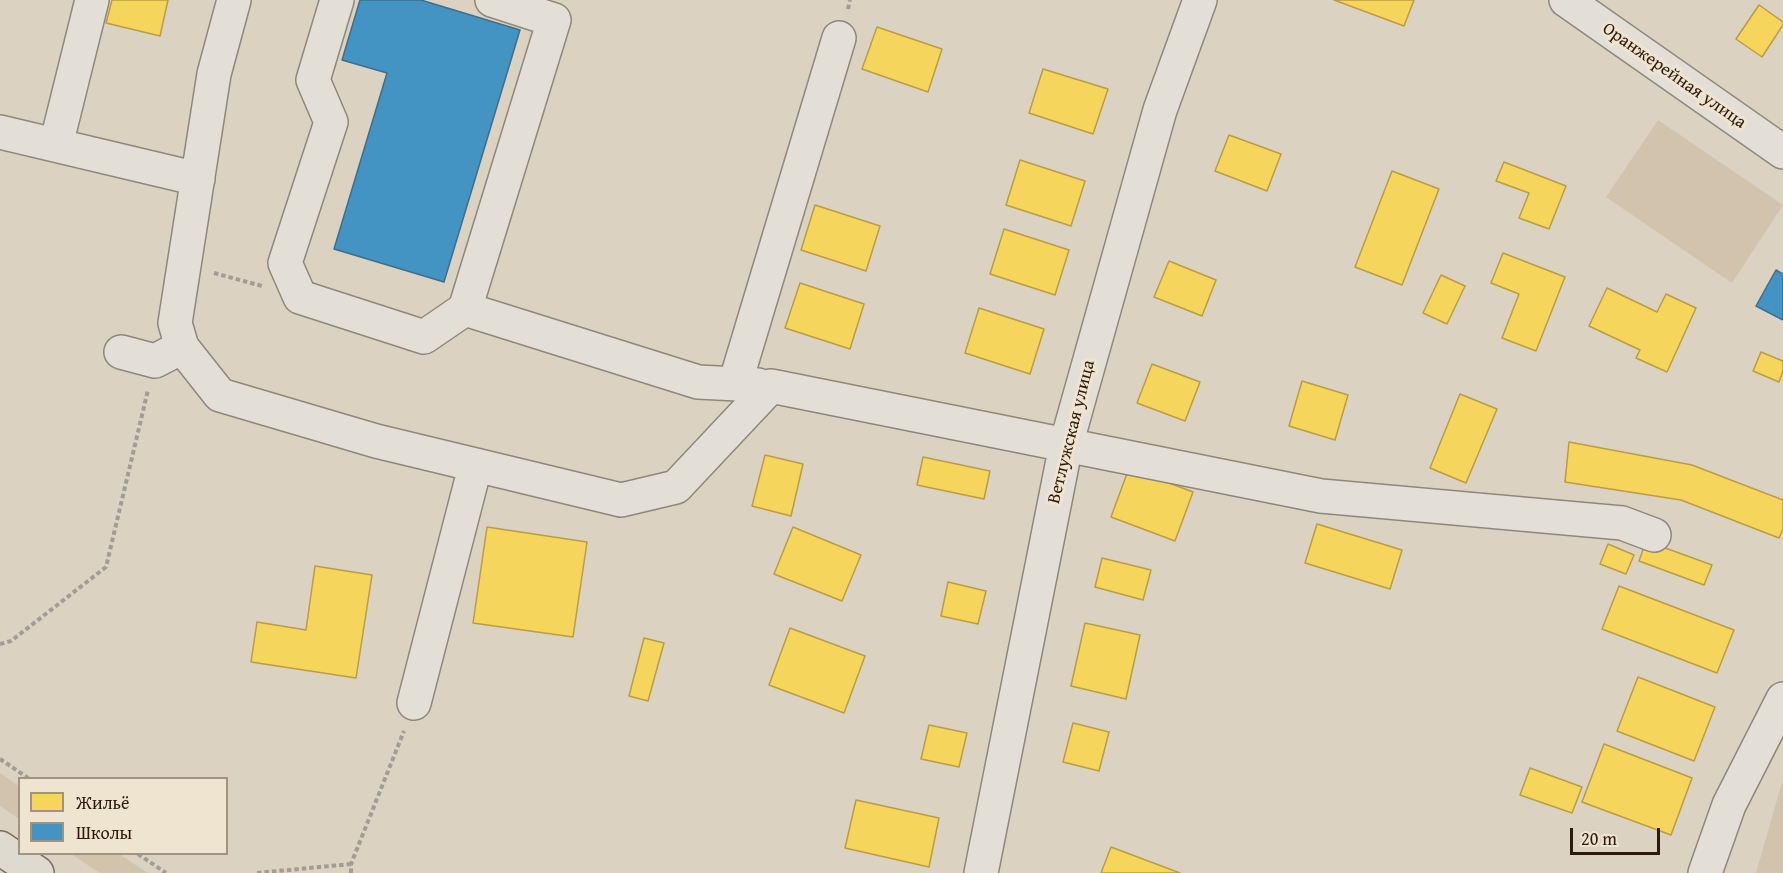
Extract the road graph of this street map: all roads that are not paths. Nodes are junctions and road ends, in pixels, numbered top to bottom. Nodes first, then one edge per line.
1 (92, 0) edge
2 (234, 0) edge
3 (337, 0) edge
4 (492, 0) edge
5 (1200, 0) edge
6 (1566, 0) edge
7 (839, 38) dead end
8 (0, 132) edge
9 (56, 145) junction
10 (1783, 152) edge
11 (198, 180) junction
12 (465, 309) junction
13 (121, 352) dead end
14 (168, 354) junction
15 (735, 384) junction
16 (771, 386) junction
17 (1066, 445) junction
18 (475, 466) junction
19 (1654, 536) dead end
20 (1783, 699) edge
21 (414, 703) road end
22 (0, 848) edge
23 (37, 873) edge
24 (981, 873) edge
25 (1705, 873) edge

1 - 9 street
2 - 11 street
3 - 12 street
4 - 12 street
5 - 17 street, Ветлужская улица
6 - 10 street, Оранжерейная улица
7 - 15 street
8 - 9 street
9 - 11 street
11 - 14 street
12 - 15 street
13 - 14 street
14 - 18 street
15 - 16 street
16 - 17 street
16 - 18 street
17 - 19 street
17 - 24 street, Ветлужская улица
18 - 21 street
20 - 25 street
22 - 23 main road

